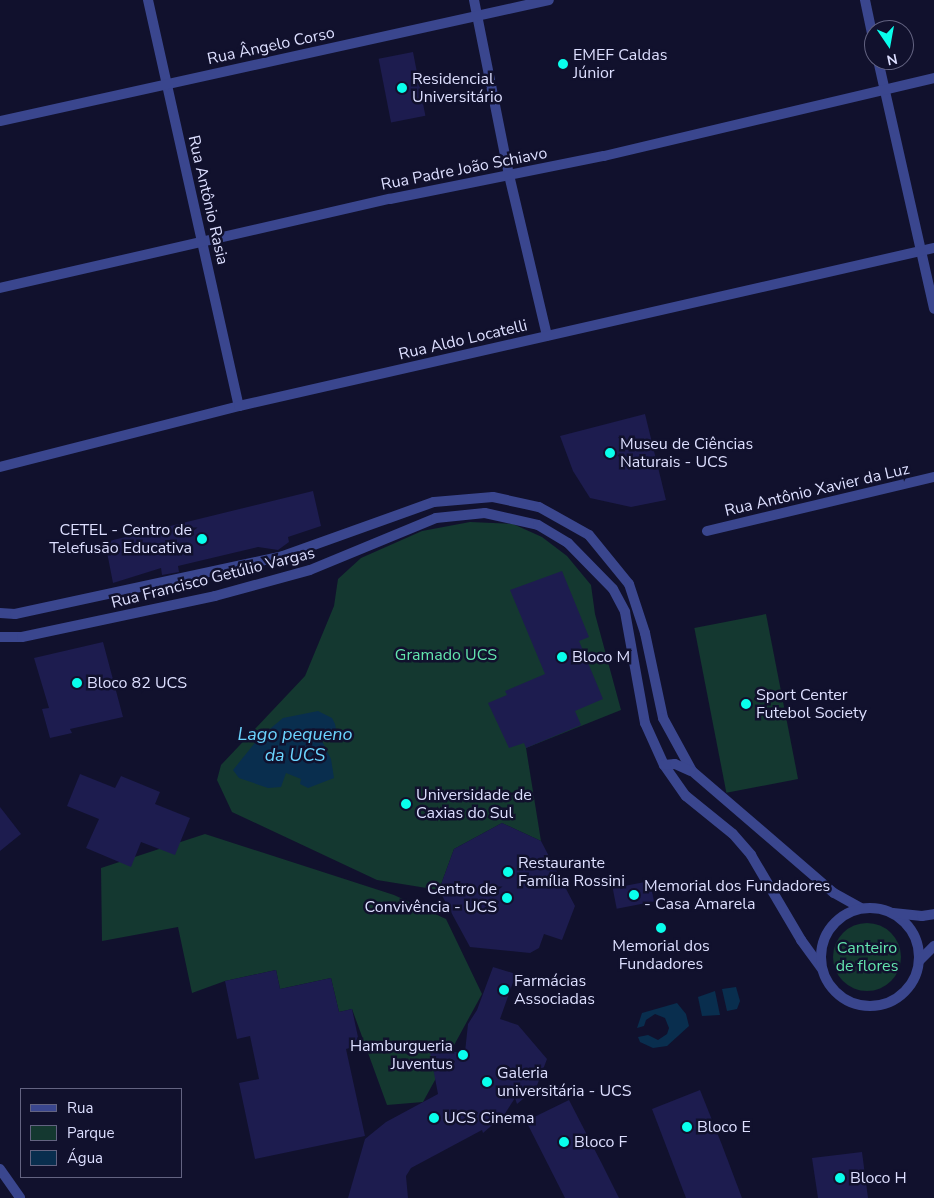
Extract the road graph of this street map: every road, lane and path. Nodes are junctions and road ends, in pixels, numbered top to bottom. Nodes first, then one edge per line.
1 (148, 0) edge
2 (474, 0) edge
3 (549, 0) edge
4 (865, 0) edge
5 (478, 17) junction
6 (869, 20) edge
7 (880, 70) edge
8 (934, 78) edge
9 (166, 84) junction
10 (884, 89) junction
11 (0, 122) edge
12 (509, 175) junction
13 (202, 240) junction
14 (934, 248) edge
15 (921, 251) junction
16 (0, 288) edge
17 (934, 309) edge
18 (547, 336) junction
19 (239, 406) junction
20 (0, 466) edge
21 (934, 477) edge
22 (707, 532) dead end
23 (0, 613) edge
24 (0, 637) edge
25 (664, 765) junction
26 (692, 771) junction
27 (861, 908) junction
28 (892, 912) junction
29 (934, 914) edge
30 (934, 946) edge
31 (920, 960) junction
32 (822, 969) junction
33 (0, 1169) edge
34 (20, 1198) edge

1 - 9 street, Rua Antônio Rasia
2 - 5 street
3 - 5 street, Rua Ângelo Corso
4 - 6 street
5 - 9 street, Rua Ângelo Corso
5 - 12 street
7 - 10 street
8 - 10 street, Rua Padre João Schiavo
9 - 11 street, Rua Ângelo Corso
9 - 13 street, Rua Antônio Rasia
10 - 12 street, Rua Padre João Schiavo
10 - 15 street
12 - 13 street, Rua Padre João Schiavo
12 - 18 street
13 - 16 street, Rua Padre João Schiavo
13 - 19 street, Rua Antônio Rasia
14 - 15 street, Rua Aldo Locatelli
15 - 17 street
15 - 18 street, Rua Aldo Locatelli
18 - 19 street, Rua Aldo Locatelli
19 - 20 street, Rua Aldo Locatelli
21 - 22 street, Rua Antônio Xavier da Luz
23 - 26 street, Rua Francisco Getúlio Vargas
24 - 25 street, Rua Francisco Getúlio Vargas
25 - 26 street
25 - 32 street, Rua Francisco Getúlio Vargas
26 - 27 street, Rua Francisco Getúlio Vargas
27 - 28 street
27 - 32 street
28 - 29 street
28 - 31 street
30 - 31 street
31 - 32 street
33 - 34 street

